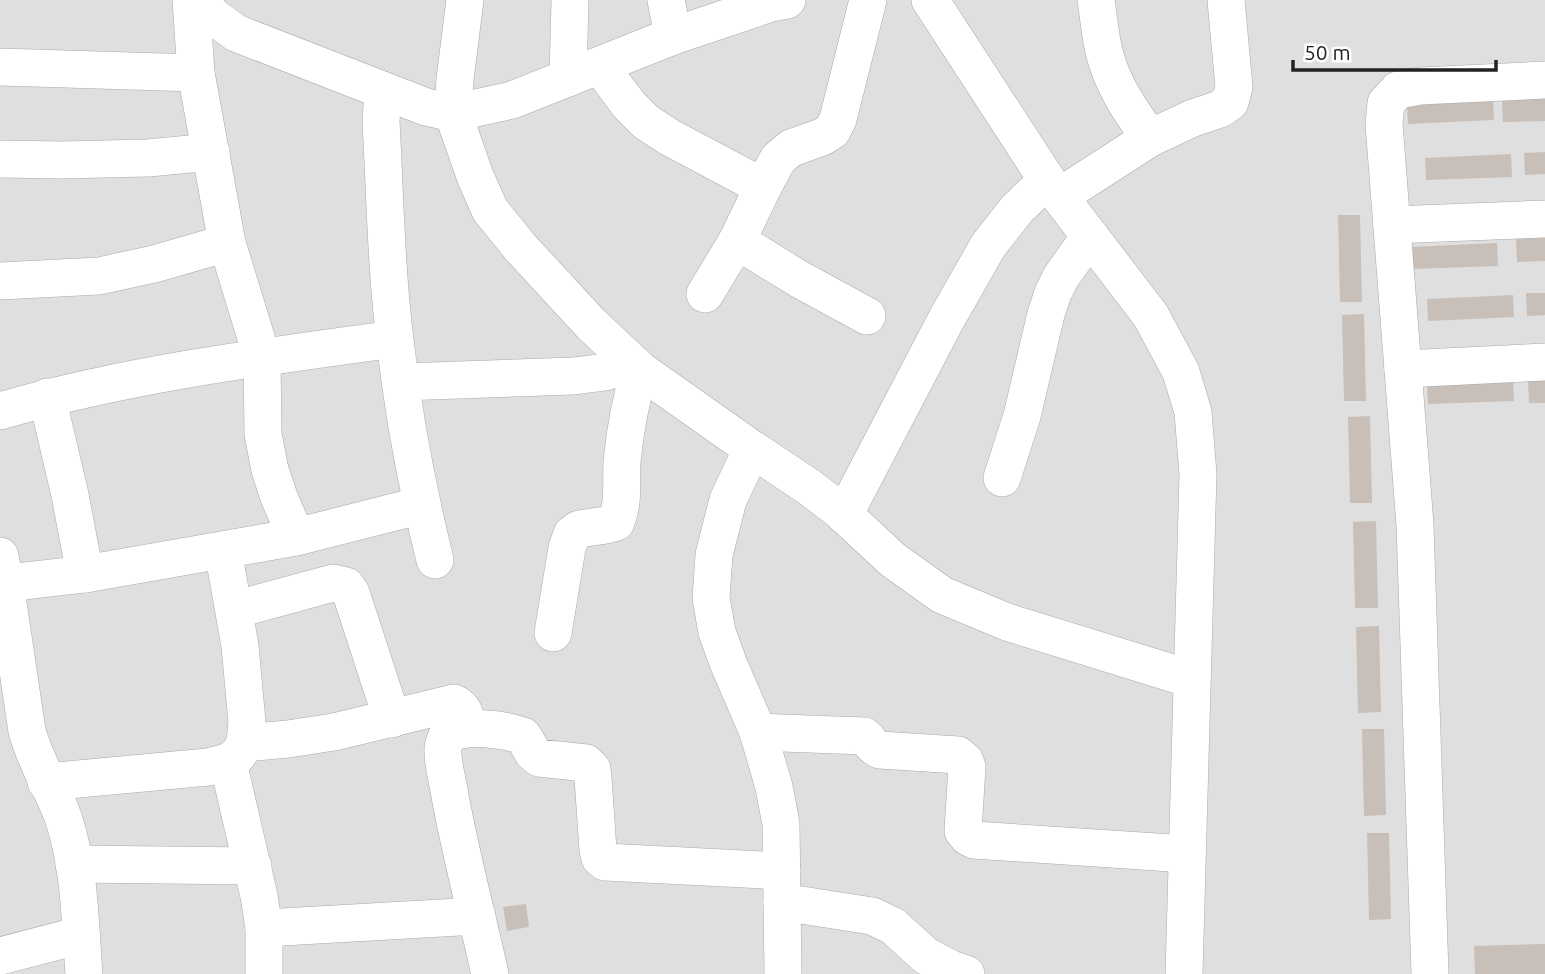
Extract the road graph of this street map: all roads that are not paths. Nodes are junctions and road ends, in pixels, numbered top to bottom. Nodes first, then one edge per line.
1 (191, 0) edge
2 (198, 0) edge
3 (465, 0) edge
4 (570, 0) edge
5 (666, 0) edge
6 (787, 0) edge
7 (868, 0) edge
8 (930, 0) edge
9 (1096, 0) edge
10 (1226, 0) edge
11 (673, 36) junction
12 (0, 67) edge
13 (584, 72) junction
14 (196, 73) junction
15 (1545, 80) edge
16 (383, 91) junction
17 (453, 113) junction
18 (1150, 138) junction
19 (211, 152) junction
20 (0, 159) edge
21 (763, 187) junction
22 (1054, 188) junction
23 (1545, 219) edge
24 (1392, 225) junction
25 (1090, 236) junction
26 (737, 241) junction
27 (227, 243) junction
28 (0, 281) edge
29 (705, 294) dead end
30 (867, 316) dead end
31 (394, 339) junction
32 (262, 357) junction
33 (1545, 362) edge
34 (637, 367) junction
35 (1403, 369) junction
36 (401, 382) junction
37 (47, 397) junction
38 (0, 411) edge
39 (751, 449) junction
40 (1002, 478) dead end
41 (422, 505) junction
42 (844, 515) junction
43 (307, 535) junction
44 (223, 550) junction
45 (436, 560) dead end
46 (2, 574) edge
47 (85, 574) junction
48 (333, 583) junction
49 (233, 610) junction
50 (553, 633) dead end
51 (1191, 679) junction
52 (13, 718) edge
53 (392, 719) junction
54 (467, 728) junction
55 (758, 732) junction
56 (236, 753) junction
57 (47, 782) junction
58 (1187, 854) junction
59 (74, 864) junction
60 (253, 866) junction
61 (782, 886) junction
62 (477, 916) junction
63 (264, 928) junction
64 (81, 935) junction
65 (0, 956) edge
66 (84, 974) edge
67 (264, 974) edge
68 (490, 974) edge
69 (783, 974) edge
70 (966, 974) edge
71 (1184, 974) edge
72 (1430, 974) edge

1 - 14 street
2 - 16 street
3 - 17 street
4 - 13 street
5 - 11 street
6 - 11 street
7 - 21 street
8 - 22 street
9 - 18 street
10 - 18 street
11 - 13 street
12 - 14 street
13 - 17 street
13 - 21 street
14 - 19 street
15 - 24 street
16 - 17 street
16 - 31 street
17 - 34 street
18 - 22 street
19 - 20 street
19 - 27 street
21 - 26 street
22 - 25 street
22 - 42 street
23 - 24 street
24 - 35 street
25 - 40 street
25 - 51 street
26 - 29 street
26 - 30 street
27 - 28 street
27 - 32 street
31 - 32 street
31 - 36 street
32 - 37 street
32 - 43 street
33 - 35 street
34 - 36 street
34 - 39 street
34 - 50 street
35 - 72 street
36 - 41 street
37 - 38 street
37 - 47 street
39 - 42 street
39 - 55 street
41 - 43 street
41 - 45 street
42 - 51 street
43 - 44 street
43 - 48 street
44 - 47 street
44 - 49 street
46 - 47 street
46 - 52 street
48 - 49 street
48 - 53 street
49 - 56 street
51 - 58 street
52 - 57 street
53 - 54 street
53 - 56 street
54 - 61 street
54 - 62 street
55 - 58 street
55 - 61 street
56 - 57 street
56 - 60 street
57 - 59 street
58 - 71 street
59 - 60 street
59 - 64 street
60 - 63 street
61 - 69 street
61 - 70 street
62 - 63 street
62 - 68 street
63 - 67 street
64 - 65 street
64 - 66 street

